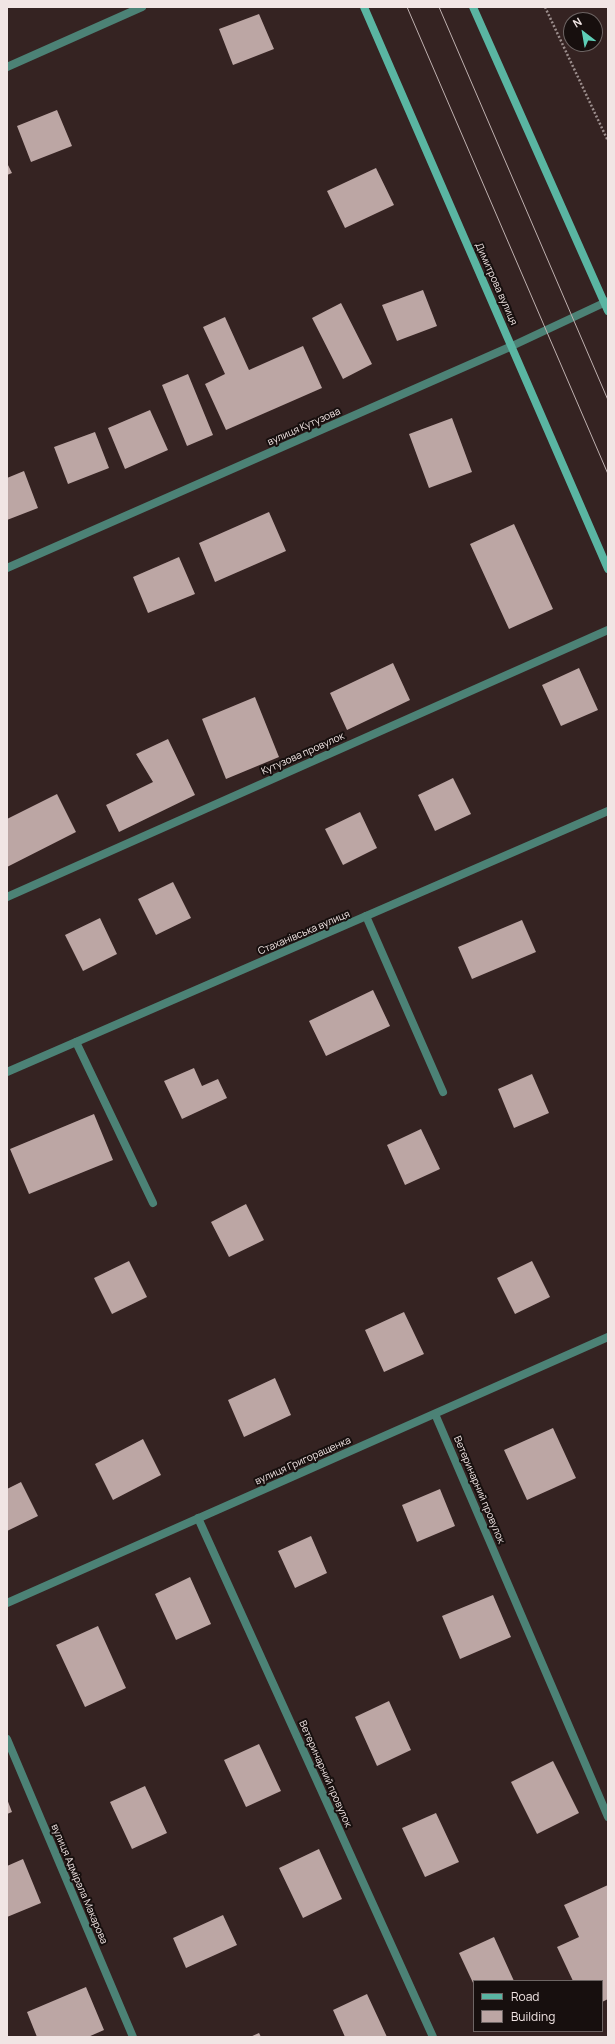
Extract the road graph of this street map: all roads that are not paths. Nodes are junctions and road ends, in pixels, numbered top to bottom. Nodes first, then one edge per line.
1 (142, 7) edge
2 (364, 7) edge
3 (473, 7) edge
4 (7, 67) edge
5 (606, 302) edge
6 (608, 311) edge
7 (512, 346) junction
8 (7, 568) edge
9 (608, 570) edge
10 (608, 630) edge
11 (608, 811) edge
12 (7, 897) edge
13 (366, 916) junction
14 (76, 1042) junction
15 (7, 1072) edge
16 (444, 1092) dead end
17 (153, 1203) dead end
18 (608, 1337) edge
19 (435, 1414) junction
20 (198, 1518) junction
21 (7, 1603) edge
22 (7, 1739) edge
23 (608, 1817) edge
24 (133, 2037) edge
25 (433, 2037) edge

1 - 4 street
2 - 7 street, Димитрова вулиця
3 - 5 street
5 - 6 street
5 - 7 street, вулиця Кутузова
7 - 8 street, вулиця Кутузова
7 - 9 street, Димитрова вулиця
10 - 12 street, Кутузова провулок
11 - 13 street, Стаханівська вулиця
13 - 14 street, Стаханівська вулиця
13 - 16 street
14 - 15 street, Стаханівська вулиця
14 - 17 street
18 - 19 street, вулиця Григоращенка
19 - 20 street, вулиця Григоращенка
19 - 23 street, Ветеринарний провулок
20 - 21 street, вулиця Григоращенка
20 - 25 street, Ветеринарний провулок
22 - 24 street, вулиця Адмірала Макарова

